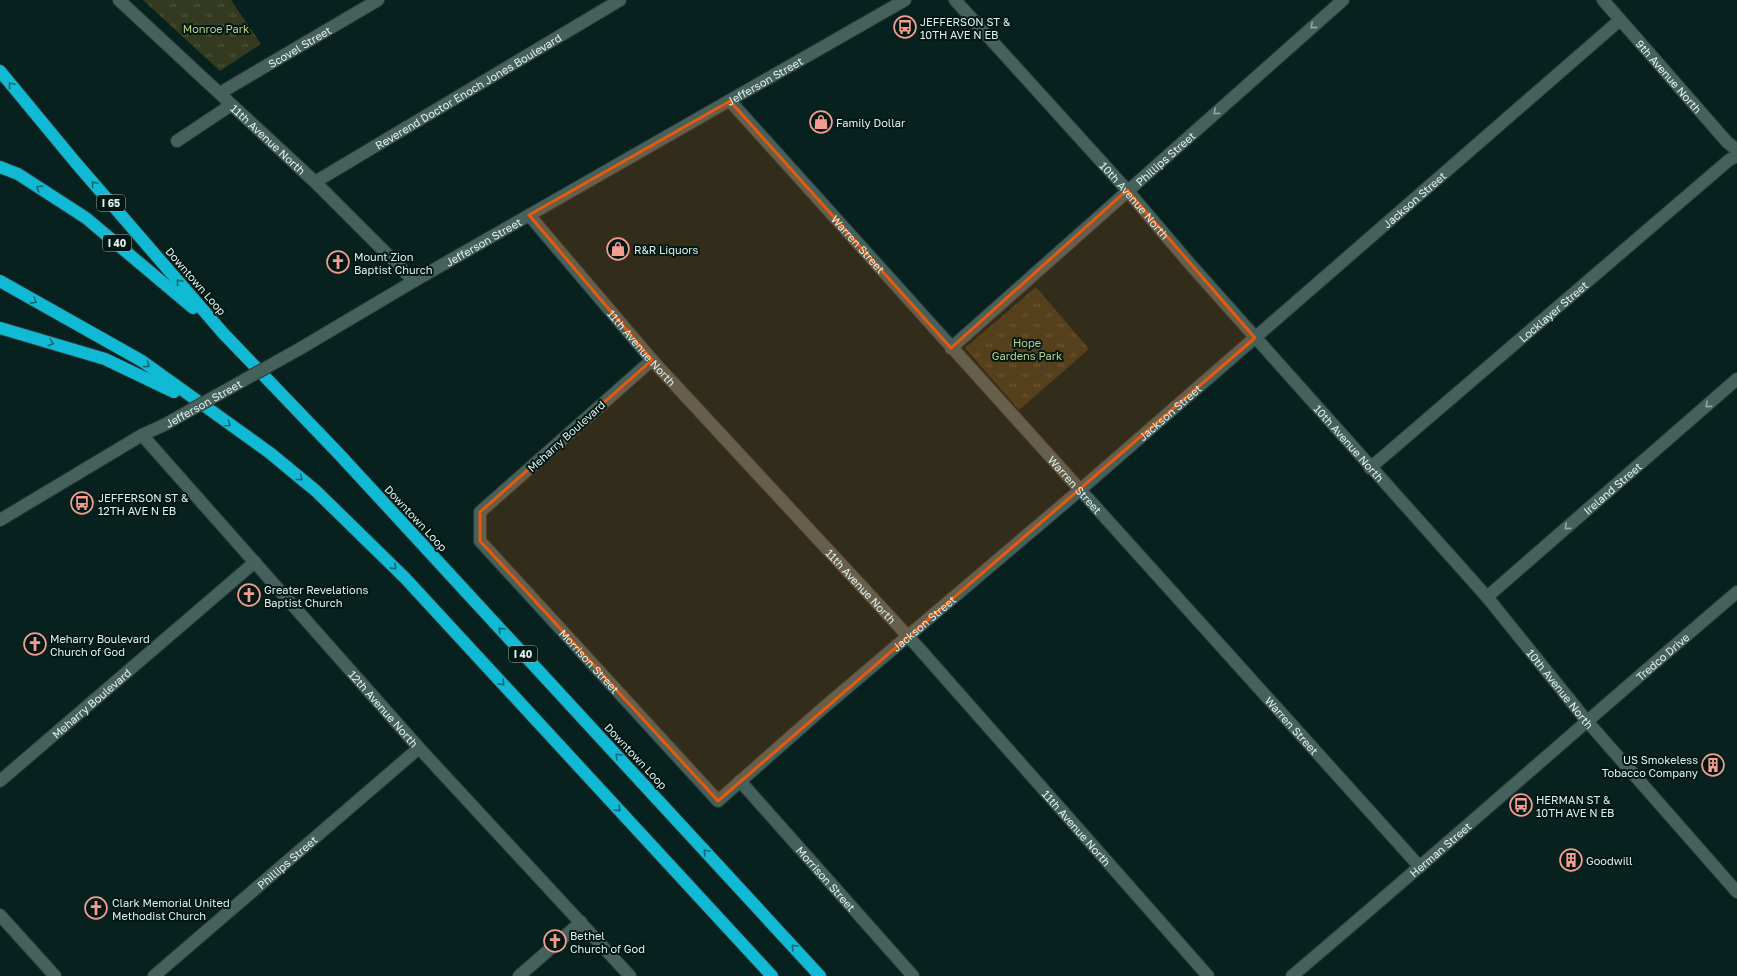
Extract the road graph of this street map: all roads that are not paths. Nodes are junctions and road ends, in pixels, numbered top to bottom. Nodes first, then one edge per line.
1 (119, 0) edge
2 (378, 0) edge
3 (620, 0) edge
4 (906, 0) edge
5 (955, 0) edge
6 (1343, 0) edge
7 (1603, 0) edge
8 (1620, 20) junction
9 (0, 71) edge
10 (220, 93) junction
11 (730, 101) junction
12 (231, 105) junction
13 (177, 141) dead end
14 (1737, 150) edge
15 (1737, 156) edge
16 (0, 167) edge
17 (315, 182) junction
18 (1126, 190) junction
19 (529, 215) junction
20 (0, 281) edge
21 (414, 281) junction
22 (0, 328) edge
23 (223, 333) junction
24 (1255, 338) junction
25 (950, 348) junction
26 (652, 360) junction
27 (1737, 379) edge
28 (196, 401) junction
29 (142, 435) junction
30 (1370, 468) junction
31 (1080, 490) junction
32 (480, 512) joint
33 (0, 520) edge
34 (254, 562) junction
35 (1737, 592) edge
36 (1487, 597) junction
37 (909, 637) junction
38 (1586, 720) junction
39 (419, 748) junction
40 (0, 781) edge
41 (740, 781) junction
42 (718, 801) joint
43 (1420, 867) junction
44 (1737, 892) edge
45 (0, 915) edge
46 (581, 922) junction
47 (55, 976) edge
48 (154, 976) edge
49 (519, 976) edge
50 (630, 976) edge
51 (772, 976) edge
52 (820, 976) edge
53 (913, 976) edge
54 (1208, 976) edge
55 (1292, 976) edge

1 - 10 street, 11th Avenue North
2 - 10 street, Scovel Street
3 - 17 street, Reverend Doctor Enoch Jones Boulevard
4 - 11 street, Jefferson Street
5 - 18 street, 10th Avenue North
6 -> 18 street, Phillips Street
7 - 8 street, 9th Avenue North
8 - 14 street, 9th Avenue North
8 - 24 street, Jackson Street
23 -> 9 highway, Downtown Loop / I 65
10 - 12 street, 11th Avenue North
11 - 19 street, Jefferson Street
11 - 25 street, Warren Street
12 - 13 street
12 - 17 street, 11th Avenue North
15 - 30 street, Locklayer Street
23 -> 16 highway, I 40
17 - 21 street, 11th Avenue North
18 - 24 street, 10th Avenue North
18 - 25 street, Phillips Street
19 - 21 street, Jefferson Street
19 - 26 street, 11th Avenue North
20 -> 28 highway
21 - 29 street, Jefferson Street, bridge
22 -> 28 highway
52 -> 23 highway, Downtown Loop / I 40
24 - 30 street, 10th Avenue North
24 - 31 street, Jackson Street
25 - 31 street, Warren Street
26 - 32 street, Meharry Boulevard
26 - 37 street, 11th Avenue North
27 -> 36 street, Ireland Street
28 -> 51 highway
29 - 33 street, Jefferson Street
29 - 34 street, 12th Avenue North
30 - 36 street, 10th Avenue North
31 - 37 street, Jackson Street
31 - 43 street, Warren Street
32 - 42 street, Morrison Street
34 - 39 street, 12th Avenue North
34 - 40 street, Meharry Boulevard
35 - 38 street, Tredco Drive
36 - 38 street, 10th Avenue North
37 - 41 street, Jackson Street
37 - 54 street, 11th Avenue North
38 - 43 street, Herman Street
38 - 44 street, 10th Avenue North
39 - 46 street, 12th Avenue North
39 - 48 street, Phillips Street
41 - 42 street, Jackson Street
41 - 53 street, Morrison Street
43 - 55 street, Herman Street
45 - 47 street
46 - 49 street
46 - 50 street, 12th Avenue North

